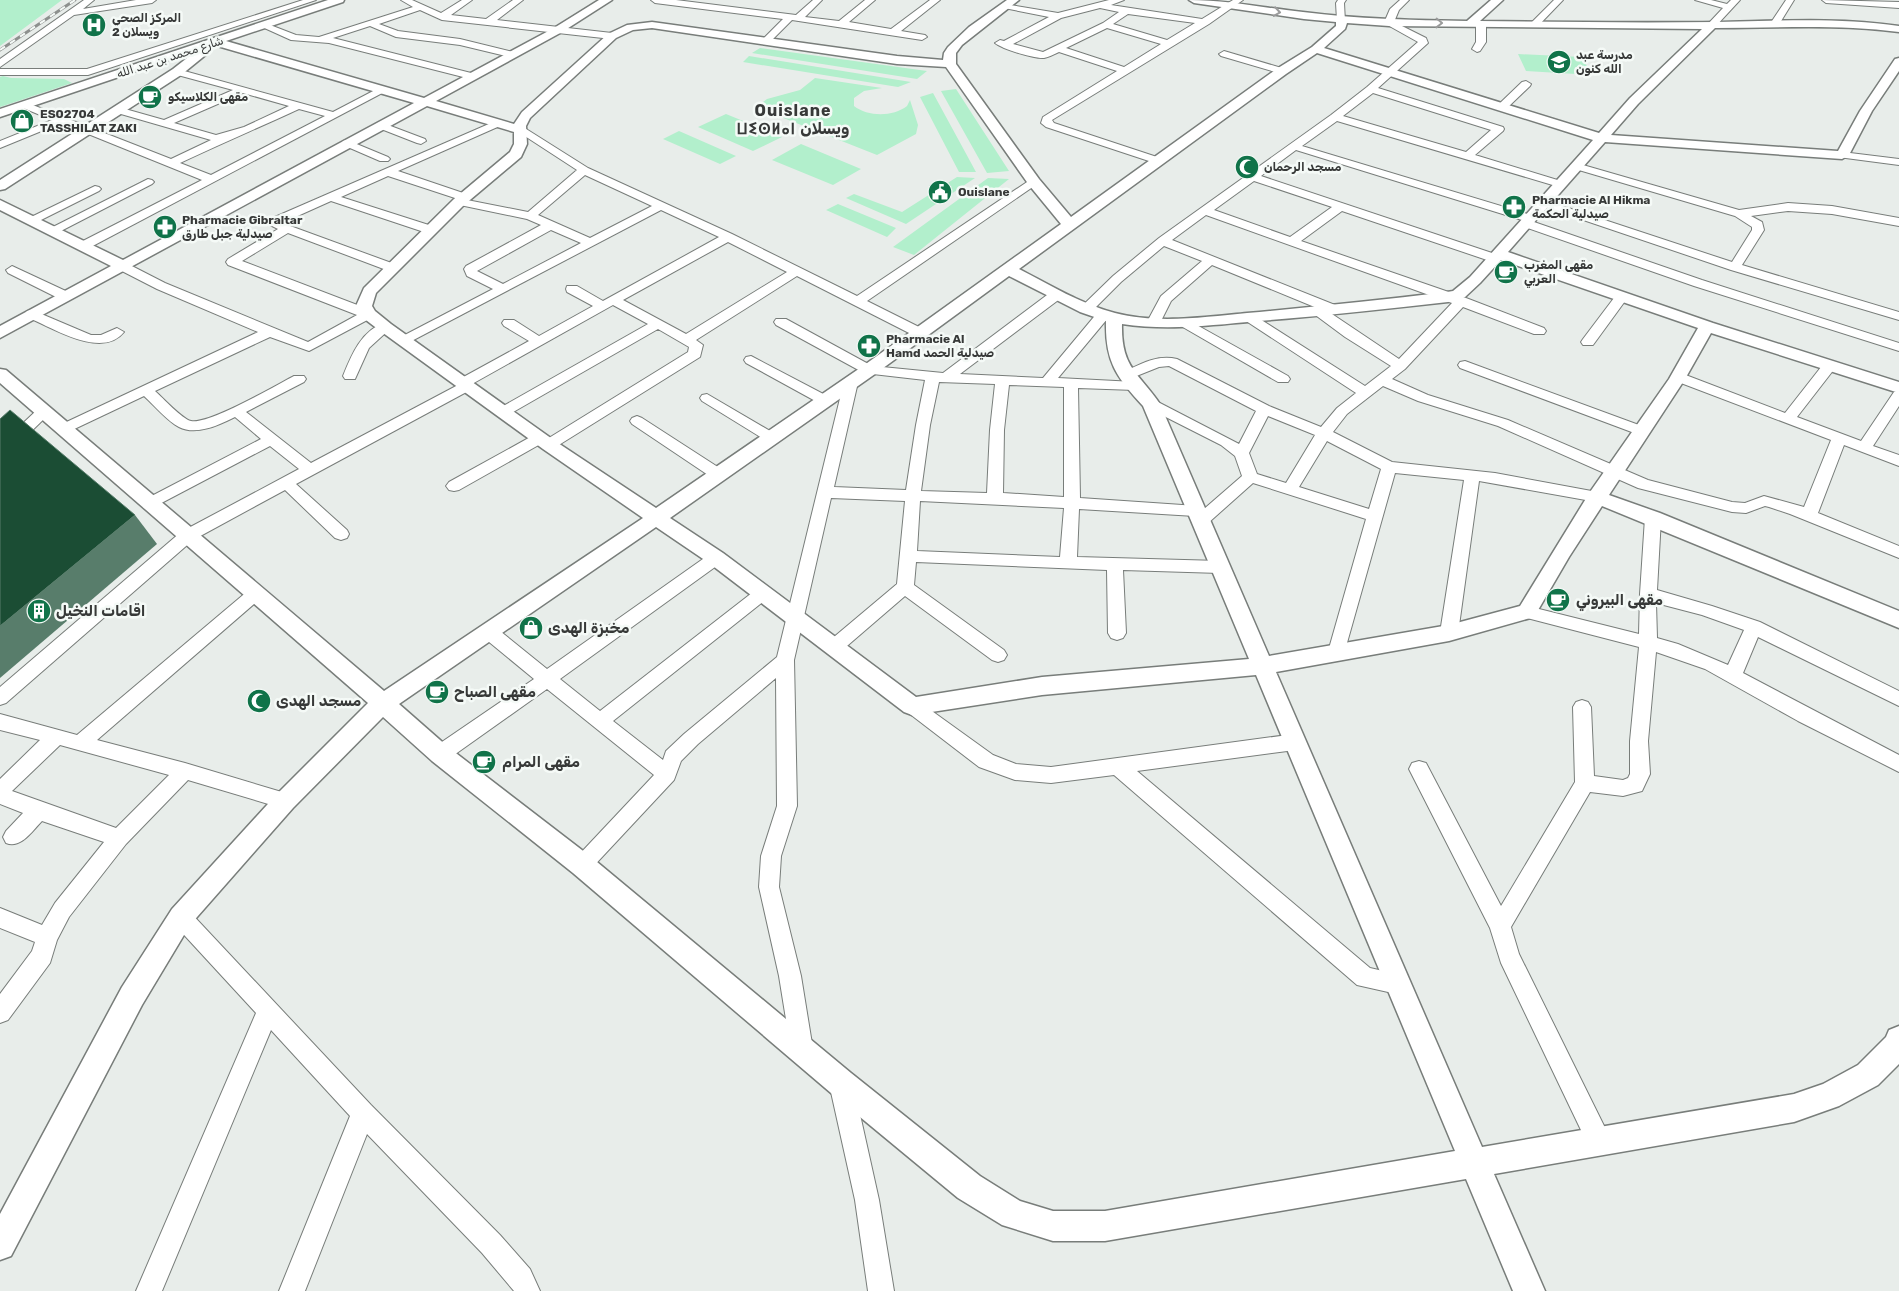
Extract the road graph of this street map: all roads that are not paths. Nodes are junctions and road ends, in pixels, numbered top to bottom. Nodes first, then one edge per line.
1 (90, 0) edge
2 (152, 0) edge
3 (405, 0) edge
4 (468, 0) edge
5 (519, 0) edge
6 (607, 0) edge
7 (655, 0) edge
8 (818, 0) edge
9 (871, 0) edge
10 (936, 0) edge
11 (1120, 0) edge
12 (1194, 0) edge
13 (1342, 0) edge
14 (1405, 0) edge
15 (1498, 0) edge
16 (1559, 0) edge
17 (1700, 0) edge
18 (1790, 0) edge
19 (1826, 0) edge
20 (136, 1) edge
21 (309, 1) edge
22 (337, 1) edge
23 (1235, 2) edge
24 (1010, 3) edge
25 (1733, 4) edge
26 (1899, 5) edge
27 (1100, 6) junction
28 (418, 8) junction
29 (1126, 11) junction
30 (72, 14) junction
31 (1058, 16) junction
32 (442, 18) junction
33 (794, 18) junction
34 (1342, 20) junction
35 (488, 22) junction
36 (1206, 22) junction
37 (370, 23) junction
38 (1389, 23) junction
39 (841, 24) junction
40 (1476, 24) junction
41 (1775, 24) junction
42 (1106, 25) junction
43 (1534, 25) junction
44 (1712, 25) junction
45 (265, 26) junction
46 (1899, 29) edge
47 (558, 30) junction
48 (893, 32) junction
49 (612, 36) junction
50 (922, 37) dead end
51 (320, 40) junction
52 (767, 40) junction
53 (208, 41) junction
54 (995, 42) dead end
55 (1169, 44) junction
56 (1005, 45) junction
57 (1059, 49) junction
58 (1316, 49) junction
59 (1477, 49) dead end
60 (510, 54) junction
61 (1224, 54) dead end
62 (1899, 62) edge
63 (0, 64) edge
64 (950, 64) junction
65 (1127, 71) junction
66 (1282, 71) junction
67 (1389, 71) junction
68 (0, 72) edge
69 (88, 72) junction
70 (177, 72) junction
71 (472, 76) junction
72 (97, 81) junction
73 (1526, 84) dead end
74 (1371, 89) junction
75 (242, 90) junction
76 (381, 91) junction
77 (423, 102) junction
78 (24, 105) junction
79 (297, 106) junction
80 (1505, 108) junction
81 (118, 110) junction
82 (0, 113) edge
83 (334, 115) junction
84 (1335, 117) junction
85 (60, 120) junction
86 (165, 123) junction
87 (498, 123) junction
88 (380, 125) junction
89 (1490, 126) junction
90 (519, 129) junction
91 (86, 131) junction
92 (227, 137) junction
93 (1601, 138) junction
94 (421, 140) dead end
95 (347, 143) junction
96 (0, 145) edge
97 (1296, 146) junction
98 (1842, 155) junction
99 (1467, 157) junction
100 (384, 159) dead end
101 (1159, 161) junction
102 (1899, 162) edge
103 (170, 164) junction
104 (1576, 166) junction
105 (584, 170) junction
106 (388, 172) junction
107 (1253, 177) junction
108 (210, 179) junction
109 (148, 182) dead end
110 (1034, 182) junction
111 (1560, 184) junction
112 (0, 186) edge
113 (95, 188) dead end
114 (331, 197) junction
115 (462, 200) junction
116 (1543, 203) junction
117 (0, 204) edge
118 (660, 206) junction
119 (1340, 207) junction
120 (1205, 211) junction
121 (1739, 214) junction
122 (530, 216) junction
123 (31, 220) junction
124 (1528, 221) junction
125 (1899, 222) edge
126 (551, 225) junction
127 (1070, 226) junction
128 (287, 229) junction
129 (53, 230) junction
130 (431, 230) junction
131 (728, 238) junction
132 (1163, 241) junction
133 (1293, 241) junction
134 (591, 243) junction
135 (83, 246) junction
136 (1496, 256) junction
137 (1210, 260) junction
138 (122, 266) junction
139 (1735, 267) junction
140 (393, 268) junction
141 (12, 270) dead end
142 (1008, 270) junction
143 (796, 271) junction
144 (503, 289) junction
145 (572, 290) dead end
146 (1056, 295) junction
147 (65, 296) junction
148 (1622, 296) junction
149 (1454, 299) junction
150 (857, 302) junction
151 (608, 303) junction
152 (1086, 309) junction
153 (1335, 310) junction
154 (1319, 311) junction
155 (1897, 312) edge
156 (32, 314) junction
157 (368, 314) junction
158 (1108, 317) junction
159 (1247, 317) junction
160 (781, 322) dead end
161 (1154, 322) junction
162 (509, 323) dead end
163 (1186, 323) junction
164 (658, 324) junction
165 (1707, 326) junction
166 (385, 327) junction
167 (1539, 331) dead end
168 (117, 332) dead end
169 (269, 332) junction
170 (920, 332) junction
171 (0, 333) edge
172 (688, 339) junction
173 (404, 340) junction
174 (540, 342) junction
175 (1588, 342) dead end
176 (1899, 348) edge
177 (751, 360) dead end
178 (1465, 365) dead end
179 (1400, 366) junction
180 (1830, 366) junction
181 (868, 370) junction
182 (0, 374) edge
183 (350, 376) dead end
184 (940, 377) junction
185 (1678, 377) junction
186 (1283, 379) dead end
187 (298, 380) dead end
188 (1002, 380) junction
189 (1382, 380) junction
190 (1048, 381) junction
191 (1132, 381) junction
192 (851, 382) junction
193 (1071, 383) junction
194 (465, 384) junction
195 (1899, 388) edge
196 (145, 390) junction
197 (1366, 393) junction
198 (1899, 395) edge
199 (707, 398) dead end
200 (824, 400) junction
201 (1151, 404) junction
202 (1264, 409) junction
203 (236, 411) junction
204 (43, 412) junction
205 (503, 412) junction
206 (1787, 420) junction
207 (637, 421) dead end
208 (63, 429) junction
209 (1642, 431) junction
210 (1324, 433) junction
211 (772, 438) junction
212 (272, 439) junction
213 (1839, 439) junction
214 (544, 442) junction
215 (1864, 448) junction
216 (1242, 453) junction
217 (0, 454) edge
218 (1899, 461) edge
219 (1389, 467) junction
220 (310, 470) junction
221 (1615, 472) junction
222 (719, 475) junction
223 (1472, 475) junction
224 (1250, 477) junction
225 (286, 483) junction
226 (454, 486) dead end
227 (1290, 489) junction
228 (825, 492) junction
229 (913, 496) junction
230 (1597, 497) junction
231 (995, 498) junction
232 (1072, 503) junction
233 (150, 504) junction
234 (1199, 516) junction
235 (1375, 516) junction
236 (1809, 516) junction
237 (657, 517) junction
238 (1653, 518) junction
239 (342, 534) dead end
240 (187, 536) junction
241 (1898, 547) edge
242 (909, 556) junction
243 (716, 558) junction
244 (1068, 563) junction
245 (1115, 565) junction
246 (1220, 567) junction
247 (904, 586) junction
248 (763, 593) junction
249 (255, 594) junction
250 (1648, 594) junction
251 (1528, 612) junction
252 (795, 616) junction
253 (1899, 620) edge
254 (1754, 627) junction
255 (489, 632) junction
256 (1116, 633) dead end
257 (1449, 633) junction
258 (1648, 643) junction
259 (834, 648) junction
260 (1337, 652) junction
261 (998, 655) dead end
262 (785, 660) junction
263 (1262, 666) junction
264 (1733, 675) junction
265 (547, 679) junction
266 (0, 698) edge
267 (1899, 699) edge
268 (383, 703) junction
269 (912, 706) junction
270 (1582, 707) dead end
271 (600, 721) junction
272 (0, 722) edge
273 (56, 736) junction
274 (1295, 742) junction
275 (80, 743) junction
276 (440, 754) junction
277 (1899, 764) edge
278 (1117, 766) junction
279 (1419, 769) dead end
280 (185, 771) junction
281 (667, 774) junction
282 (1586, 783) junction
283 (0, 791) edge
284 (0, 795) edge
285 (285, 801) junction
286 (40, 811) junction
287 (13, 837) dead end
288 (119, 838) junction
289 (582, 865) junction
290 (181, 917) junction
291 (0, 918) edge
292 (1500, 926) junction
293 (47, 937) junction
294 (1397, 984) junction
295 (268, 1011) junction
296 (0, 1012) edge
297 (1898, 1044) edge
298 (802, 1050) junction
299 (841, 1083) junction
300 (363, 1113) junction
301 (1600, 1142) junction
302 (1474, 1164) junction
303 (0, 1245) edge
304 (149, 1291) edge
305 (292, 1291) edge
306 (526, 1291) edge
307 (881, 1291) edge
308 (1530, 1291) edge

1 - 30 street
2 - 20 street
3 - 28 street
4 - 32 street
5 - 35 street
6 - 47 street
7 - 33 street
8 - 33 street
9 - 39 street
10 - 48 street
11 - 27 street
12 - 23 street
13 - 34 street
14 - 38 street
15 - 40 street
16 - 43 street
17 - 25 street
18 - 41 street
19 - 26 street
20 - 30 street
21 - 22 street
21 - 53 street
22 - 45 street, شارع محمد بن عبد الله
23 -> 34 street
23 - 36 street
24 - 31 street
24 - 64 street
25 - 44 street
27 - 29 street
27 - 31 street
28 - 32 street
28 - 37 street
29 - 36 street
29 - 42 street
30 - 63 street
31 - 56 street
32 - 35 street
33 - 39 street
33 - 52 street
34 - 38 street
34 - 58 street
35 - 47 street
36 - 55 street
37 - 51 street
37 - 60 street
38 -> 40 street
38 - 67 street
39 - 48 street
40 - 43 street
40 - 59 street
41 - 44 street
41 - 46 street
42 - 55 street
42 - 57 street
43 - 44 street
44 - 93 street
45 - 51 street
45 - 53 street, شارع محمد بن عبد الله
47 - 49 street
47 - 60 street
48 - 50 street
49 - 52 street
49 - 90 street
51 - 71 street
52 - 64 street
53 - 69 street
53 - 70 street
53 - 72 street, شارع محمد بن عبد الله
53 - 76 street
54 - 56 street
55 - 65 street
56 - 57 street
57 - 65 street
58 - 66 street
58 - 67 street
60 - 71 street
61 - 66 street
62 - 98 street
64 - 110 street
65 - 101 street
66 - 101 street
67 - 74 street
67 - 80 street
68 - 69 street
69 - 72 street
70 - 75 street
70 - 81 street
71 - 77 street
72 - 78 street, شارع محمد بن عبد الله
73 - 80 street
74 - 84 street
74 - 89 street
75 - 79 street
75 - 86 street
76 - 77 street
76 - 83 street
77 - 87 street
77 - 88 street
78 - 82 street, شارع محمد بن عبد الله
78 - 85 street
79 - 83 street
79 - 92 street
80 - 89 street
80 - 93 street
81 - 86 street
81 - 91 street
83 - 108 street
84 - 97 street
84 - 99 street
85 - 91 street
85 - 96 street
86 - 92 street
87 - 90 street
87 - 106 street
88 - 94 street
88 - 95 street
89 - 99 street
90 - 105 street
90 - 115 street
91 - 103 street
91 - 112 street
92 - 103 street
93 - 98 street
93 - 104 street
95 - 100 street
95 - 138 street
97 - 107 street
97 - 124 street
98 - 102 street
99 - 111 street
101 - 127 street
103 - 108 street
104 - 111 street
104 - 121 street
105 - 118 street
105 - 122 street
106 - 114 street
106 - 115 street
107 - 119 street
107 - 120 street
108 - 135 street
109 - 129 street
110 - 127 street
110 - 150 street
111 - 116 street
113 - 123 street
114 - 128 street
114 - 130 street
115 - 122 street
115 - 130 street
116 - 124 street
116 - 139 street
117 - 123 street
118 - 131 street
118 - 134 street
119 - 133 street
119 - 136 street
120 - 132 street
120 - 133 street
121 - 125 street
121 - 139 street
122 - 126 street
123 - 129 street
124 - 136 street
124 - 176 street
126 - 134 street
126 - 144 street
127 - 142 street
128 - 140 street
128 - 157 street
129 - 135 street
130 - 140 street
131 - 143 street
131 - 151 street
132 - 137 street
132 - 152 street
133 - 149 street
134 - 144 street
135 - 138 street
136 - 148 street
136 - 149 street
137 - 153 street
137 - 161 street
138 - 147 street
138 - 169 street
139 - 155 street
140 - 157 street
141 - 147 street
142 - 146 street
142 - 170 street
143 - 150 street
143 - 172 street
144 - 173 street
145 - 151 street
146 - 152 street
146 - 184 street
147 - 156 street
148 - 165 street
148 - 175 street
149 - 153 street
149 - 167 street
149 - 179 street
150 - 170 street
151 - 164 street
151 - 174 street
152 - 158 street
153 - 154 street
154 - 159 street
154 - 179 street
156 - 168 street
156 - 171 street
157 - 166 street
157 - 169 street
158 - 161 street
158 - 190 street
158 - 191 street
159 - 163 street
159 - 197 street
160 - 181 street
161 - 163 street
162 - 174 street
163 - 186 street
164 - 172 street
164 - 205 street
165 - 180 street
165 - 185 street
166 - 173 street
166 - 183 street
169 - 196 street
170 - 181 street
172 - 214 street
173 - 194 street
174 - 194 street
177 - 200 street
178 - 209 street
179 - 189 street
180 - 195 street
180 - 206 street
181 - 184 street
181 - 192 street
182 - 204 street
184 - 188 street
184 - 229 street
185 - 206 street
185 - 209 street
187 - 203 street
188 - 190 street
188 - 231 street
189 - 197 street
189 - 221 street
190 - 193 street
191 - 193 street
191 - 201 street
191 - 202 street
192 - 200 street
192 - 228 street
193 - 232 street
194 - 205 street
194 - 220 street
196 - 203 street
196 - 208 street
197 - 210 street
198 - 215 street
199 - 211 street
200 - 211 street
201 - 216 street
201 - 234 street
202 - 210 street
202 - 216 street
203 - 212 street
204 - 208 street
204 - 217 street
205 - 214 street
206 - 213 street
207 - 222 street
208 - 233 street
209 - 221 street
210 - 219 street
210 - 227 street
211 - 222 street
212 - 220 street
212 - 233 street
213 - 215 street
213 - 236 street
214 - 226 street
214 - 237 street
215 - 218 street
216 - 224 street
219 - 223 street
219 - 235 street
220 - 225 street
221 - 230 street
221 - 236 street
222 - 237 street
223 - 230 street
223 - 257 street
224 - 227 street
224 - 234 street
225 - 239 street
225 - 240 street
227 - 235 street
228 - 229 street
228 - 252 street
229 - 231 street
229 - 242 street
230 - 238 street
230 - 251 street
231 - 232 street
232 - 234 street
232 - 244 street
233 - 240 street
234 - 246 street
235 - 260 street
236 - 241 street
237 - 243 street
237 - 255 street
238 - 250 street
238 - 253 street
240 - 249 street
240 - 266 street
242 - 244 street
242 - 247 street
243 - 248 street
243 - 265 street
244 - 245 street
245 - 246 street
245 - 256 street
246 - 263 street
247 - 259 street
247 - 261 street
248 - 252 street
248 - 271 street
249 - 268 street
249 - 275 street
250 - 254 street
250 - 258 street
251 - 257 street
251 - 258 street
252 - 259 street
252 - 262 street
254 - 264 street
254 - 267 street
255 - 265 street
255 - 268 street
257 - 260 street
258 - 264 street
258 - 282 street
259 - 269 street
260 - 263 street
262 - 281 street
262 - 298 street
263 - 269 street
263 - 274 street
264 - 277 street
265 - 271 street
265 - 276 street
268 - 276 street
268 - 285 street
269 - 278 street
270 - 282 street
271 - 281 street
272 - 273 street
273 - 275 street
273 - 283 street
274 - 278 street
274 - 294 street
275 - 280 street
276 - 289 street
278 - 294 street
279 - 292 street
280 - 285 street
280 - 288 street
281 - 289 street
282 - 292 street
284 - 286 street
285 - 290 street
286 - 287 street
286 - 288 street
288 - 293 street
289 - 298 street
290 - 295 street
290 - 303 street
291 - 293 street
292 - 301 street
293 - 296 street
294 - 302 street
295 - 300 street
295 - 304 street
297 - 301 street
298 - 299 street
299 - 302 street
299 - 307 street
300 - 305 street
300 - 306 street
301 - 302 street
302 - 308 street

